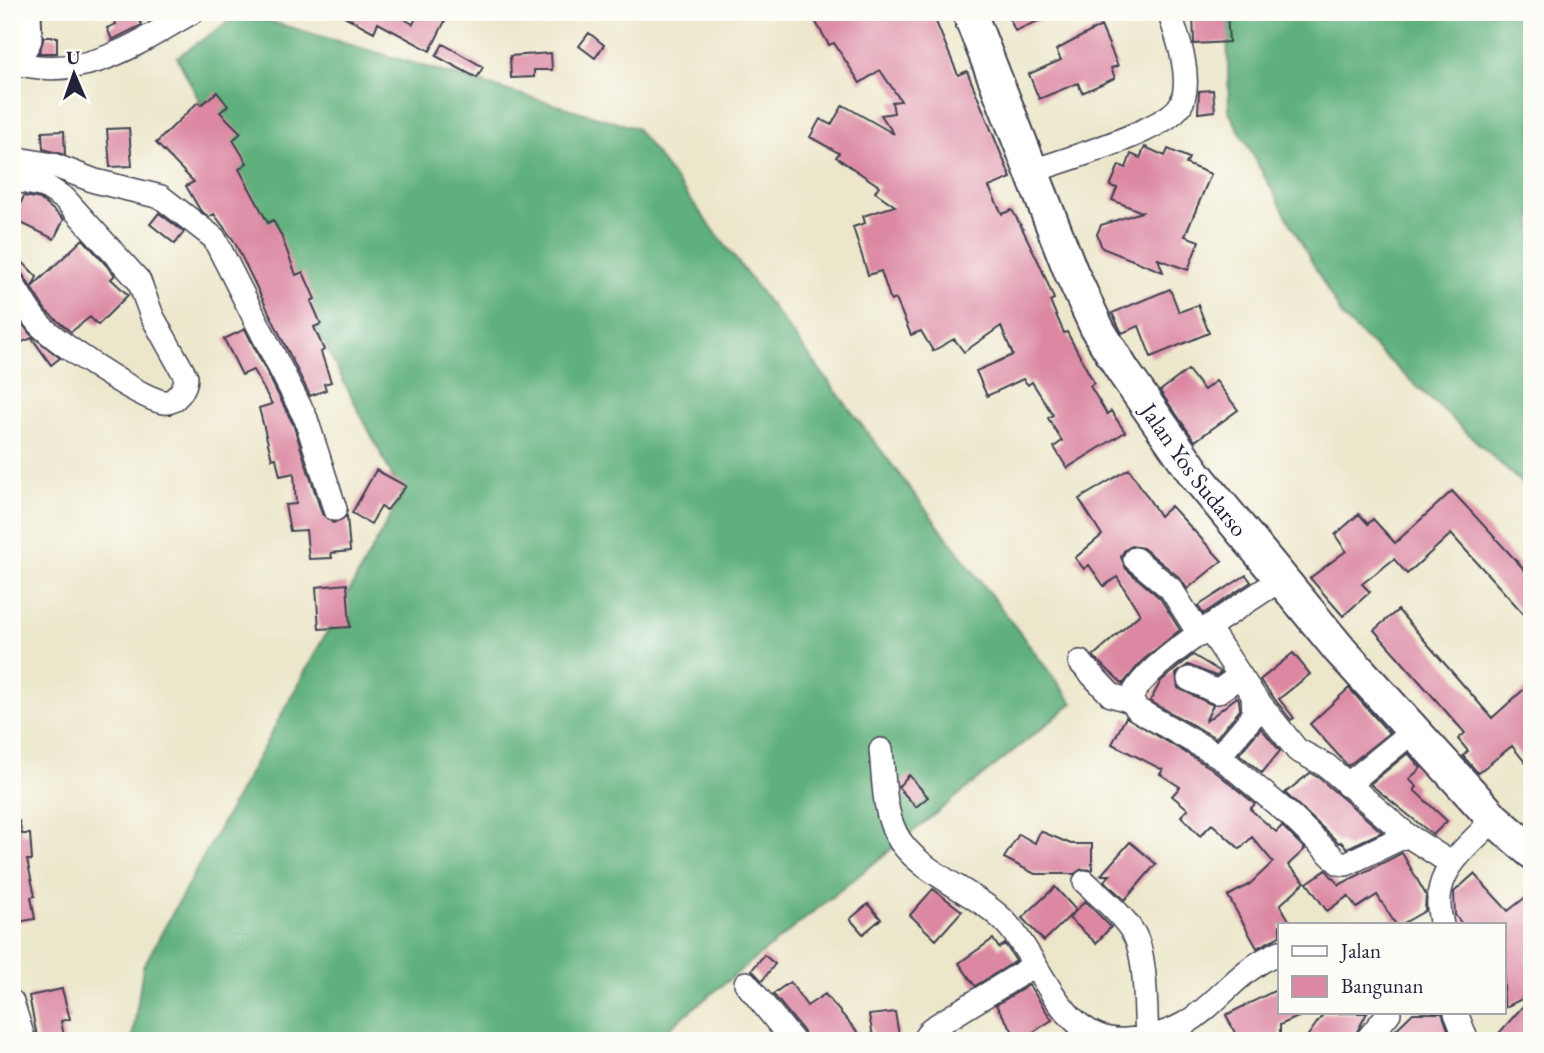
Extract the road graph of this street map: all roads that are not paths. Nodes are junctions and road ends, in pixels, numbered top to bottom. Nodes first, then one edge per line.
1 (24, 12) edge
2 (192, 12) edge
3 (969, 12) edge
4 (1169, 12) edge
5 (12, 62) edge
6 (12, 158) edge
7 (1032, 171) junction
8 (12, 179) edge
9 (12, 284) edge
10 (335, 509) dead end
11 (1135, 559) dead end
12 (1281, 579) junction
13 (1205, 632) junction
14 (1080, 662) dead end
15 (1189, 679) dead end
16 (1246, 686) junction
17 (1131, 701) junction
18 (1412, 732) junction
19 (881, 750) dead end
20 (1219, 756) junction
21 (1347, 785) junction
22 (1519, 834) edge
23 (1407, 835) junction
24 (1452, 864) junction
25 (1085, 882) dead end
26 (1441, 923) edge
27 (1278, 953) edge
28 (1035, 965) junction
29 (746, 983) dead end
30 (12, 1002) edge
31 (1388, 1014) edge
32 (1456, 1014) edge
33 (1147, 1038) junction
34 (24, 1041) edge
35 (793, 1041) edge
36 (923, 1041) edge
37 (1366, 1041) edge
38 (1467, 1041) edge

1 - 5 highway
2 - 5 street
3 - 7 highway, Jalan Yos Sudarso
4 - 7 street
6 - 10 street
7 - 12 highway, Jalan Yos Sudarso
8 - 9 street
11 - 13 street
12 - 13 street
12 - 18 highway, Jalan Yos Sudarso
13 - 16 street
13 - 17 street
14 - 17 street
15 - 16 street
16 - 20 street
16 - 21 street
17 - 20 street
18 - 21 street
18 - 22 highway, Jalan Yos Sudarso
19 - 28 street
20 - 23 street
21 - 23 street
22 - 24 street
23 - 24 street
24 - 26 street
25 - 33 street
27 - 33 street
28 - 33 street
28 - 36 street
29 - 35 street
30 - 34 street
31 - 37 street
32 - 38 street

